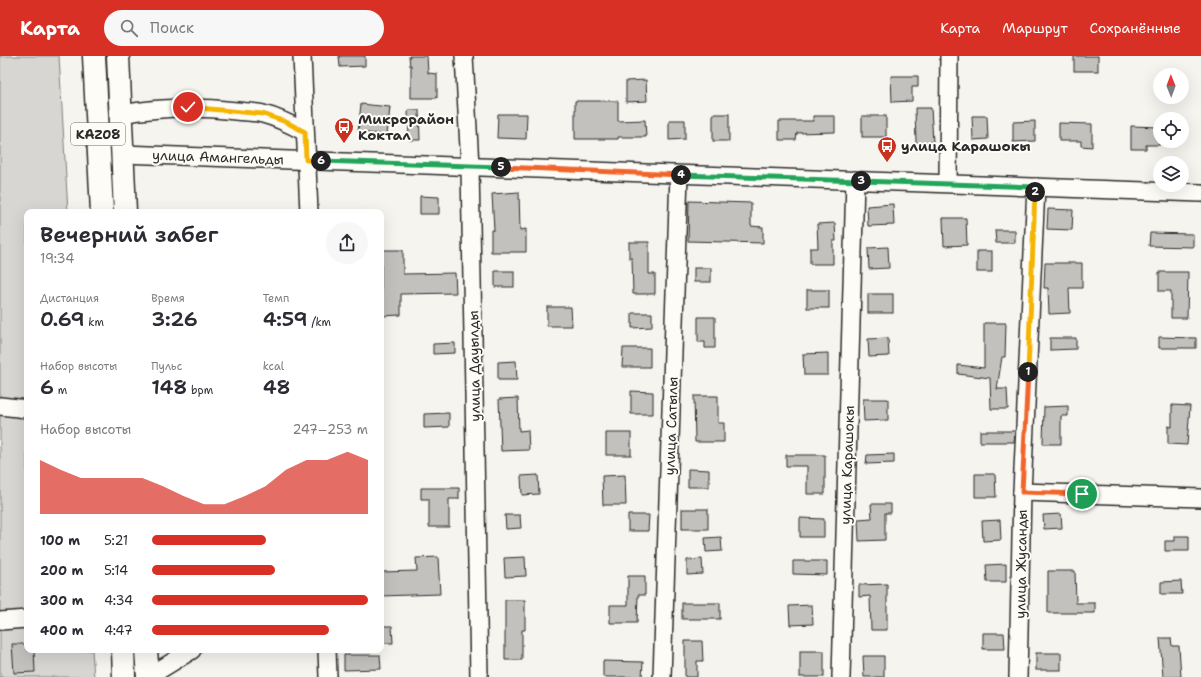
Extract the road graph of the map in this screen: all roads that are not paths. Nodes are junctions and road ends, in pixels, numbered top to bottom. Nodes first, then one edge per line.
1 (94, 56) edge
2 (118, 56) edge
3 (302, 56) edge
4 (464, 56) edge
5 (949, 56) edge
6 (121, 121) junction
7 (98, 129) junction
8 (305, 132) junction
9 (122, 154) junction
10 (306, 160) junction
11 (470, 166) junction
12 (679, 175) junction
13 (855, 180) junction
14 (948, 184) junction
15 (1036, 187) junction
16 (1201, 193) edge
17 (102, 209) edge
18 (125, 209) edge
19 (309, 209) edge
20 (0, 406) edge
21 (24, 409) edge
22 (1022, 492) junction
23 (1201, 498) edge
24 (24, 619) edge
25 (0, 621) edge
26 (123, 653) edge
27 (146, 653) edge
28 (187, 653) edge
29 (327, 653) edge
30 (124, 677) edge
31 (148, 677) edge
32 (328, 677) edge
33 (479, 677) edge
34 (662, 677) edge
35 (841, 677) edge
36 (1018, 677) edge

1 - 7 highway, KAZ08
2 - 6 highway, KAZ08
3 - 8 street
4 - 11 street, улица Дауылды
5 - 14 street
6 - 7 highway
6 - 8 street
6 - 9 highway, KAZ08
7 - 17 highway, KAZ08
8 - 10 street
9 - 10 street, улица Амангельды
9 - 18 highway, KAZ08
10 - 11 street, улица Амангельды
10 - 19 street
11 - 12 street, улица Амангельды
11 - 33 street, улица Дауылды
12 - 13 street, улица Амангельды
12 - 34 street, улица Сатылы
13 - 14 street, улица Амангельды
13 - 35 street, улица Карашокы
14 - 15 street, улица Амангельды
15 - 16 street, улица Амангельды
15 - 22 street, улица Жусанды
20 - 21 street
22 - 23 street
22 - 36 street, улица Жусанды
24 - 25 street
26 - 30 highway
27 - 31 highway
28 - 31 street
29 - 32 street

